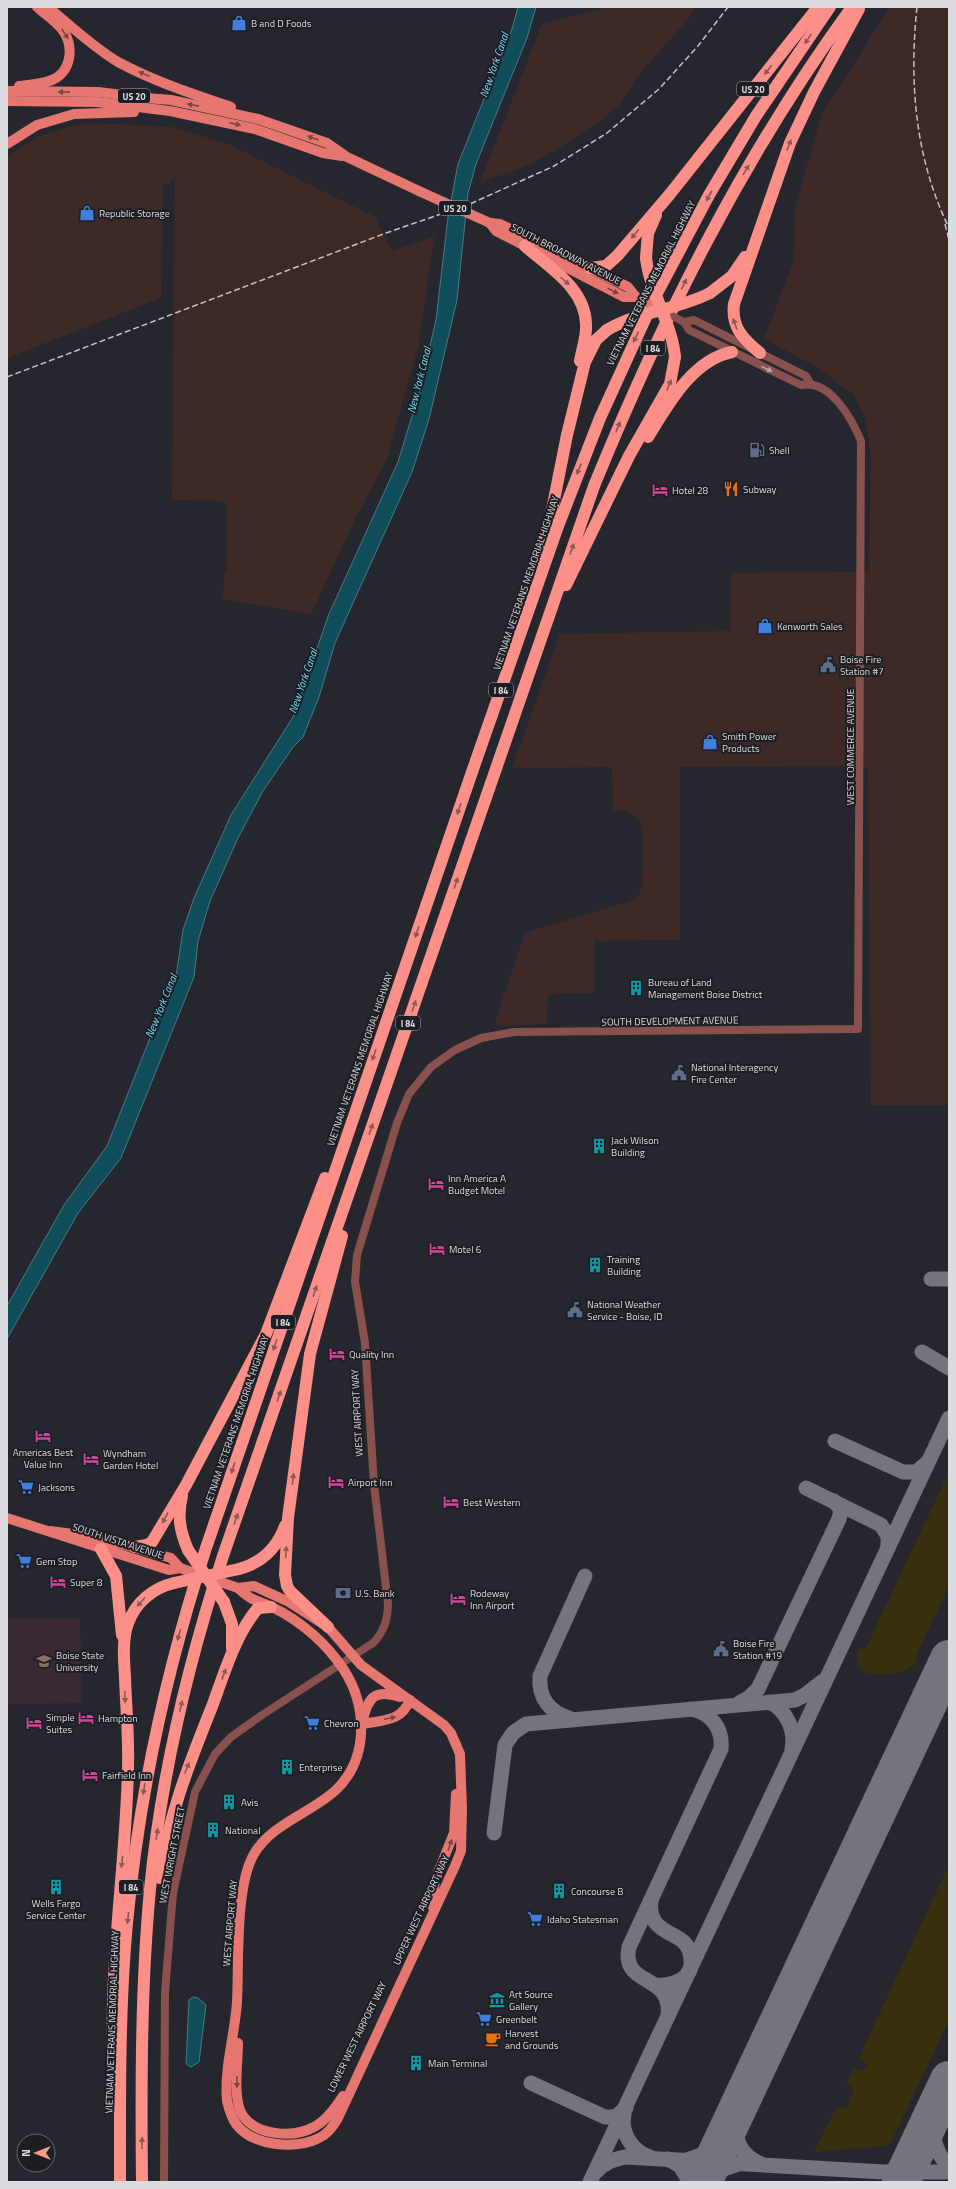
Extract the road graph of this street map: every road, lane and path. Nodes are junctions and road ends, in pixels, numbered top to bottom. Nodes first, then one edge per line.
1 (37, 7) edge
2 (48, 7) edge
3 (818, 7) edge
4 (830, 7) edge
5 (852, 7) edge
6 (861, 7) edge
7 (7, 86) edge
8 (7, 91) edge
9 (7, 102) edge
10 (170, 111) junction
11 (258, 119) junction
12 (7, 144) edge
13 (347, 157) junction
14 (670, 194) junction
15 (763, 222) junction
16 (490, 223) junction
17 (525, 246) junction
18 (590, 268) junction
19 (636, 297) junction
20 (660, 309) junction
21 (684, 322) junction
22 (732, 352) junction
23 (760, 353) junction
24 (810, 383) junction
25 (567, 435) junction
26 (861, 441) joint
27 (605, 506) junction
28 (513, 718) junction
29 (472, 772) junction
30 (858, 1029) joint
31 (482, 1038) joint
32 (360, 1096) junction
33 (363, 1153) junction
34 (186, 1485) junction
35 (7, 1518) edge
36 (288, 1518) junction
37 (50, 1531) junction
38 (135, 1547) junction
39 (101, 1549) junction
40 (180, 1568) junction
41 (206, 1577) junction
42 (238, 1588) junction
43 (271, 1607) junction
44 (328, 1627) junction
45 (352, 1655) junction
46 (230, 1657) junction
47 (124, 1658) junction
48 (339, 1663) junction
49 (410, 1700) junction
50 (362, 1724) junction
51 (460, 1765) junction
52 (237, 2001) junction
53 (142, 2082) junction
54 (226, 2095) joint
55 (120, 2150) junction
56 (120, 2182) edge
57 (142, 2182) edge
58 (164, 2182) edge

1 -> 7 main road
11 -> 2 main road
3 -> 14 highway, US 20
4 -> 29 highway, VIETNAM VETERANS MEMORIAL HIGHWAY / I 84
28 -> 5 highway, I 84
15 -> 6 highway
11 -> 8 main road, SOUTH BROADWAY AVENUE / US 20
9 - 10 main road, SOUTH BROADWAY AVENUE / US 20
10 - 12 main road
10 -> 13 main road, SOUTH BROADWAY AVENUE / US 20
13 -> 11 main road, SOUTH BROADWAY AVENUE / US 20
13 - 16 main road, SOUTH BROADWAY AVENUE / US 20, bridge
14 -> 18 highway, US 20
14 - 20 highway, bridge
15 - 20 highway, bridge
23 -> 15 highway
16 - 17 main road, SOUTH BROADWAY AVENUE / US 20
16 - 18 main road, SOUTH BROADWAY AVENUE / US 20
17 -> 19 main road, SOUTH BROADWAY AVENUE / US 20
17 -> 25 highway
18 - 19 main road, SOUTH BROADWAY AVENUE
19 - 20 main road, SOUTH BROADWAY AVENUE, bridge
20 - 21 street, SOUTH BROADWAY AVENUE, bridge
20 - 25 highway, bridge
27 -> 20 highway, bridge
21 - 22 street, SOUTH BROADWAY AVENUE
21 - 23 street, SOUTH BROADWAY AVENUE
22 -> 24 street, SOUTH BROADWAY AVENUE
22 - 27 highway
23 - 24 street, SOUTH BROADWAY AVENUE
24 - 26 street, SOUTH BROADWAY AVENUE
25 - 29 highway
26 - 30 street, WEST COMMERCE AVENUE
27 - 28 highway
33 -> 28 highway, I 84
29 -> 32 highway, VIETNAM VETERANS MEMORIAL HIGHWAY / I 84
30 - 31 street, SOUTH DEVELOPMENT AVENUE
31 - 45 street, WEST AIRPORT WAY
32 - 34 highway
32 -> 55 highway, VIETNAM VETERANS MEMORIAL HIGHWAY / I 84
36 -> 33 highway
53 -> 33 highway, I 84
34 -> 38 highway
34 - 41 highway, bridge
35 - 37 main road, SOUTH VISTA AVENUE
36 - 41 highway, bridge
44 -> 36 highway
37 - 38 main road, SOUTH VISTA AVENUE
37 - 39 main road, SOUTH VISTA AVENUE
38 - 40 main road, SOUTH VISTA AVENUE
39 - 40 main road, SOUTH VISTA AVENUE
39 - 47 highway
40 - 41 main road, SOUTH VISTA AVENUE, bridge
41 - 42 main road, SOUTH VISTA AVENUE, bridge
41 - 46 highway, bridge
41 -> 47 highway, bridge
42 - 43 main road, SOUTH VISTA AVENUE
42 - 44 main road, SOUTH VISTA AVENUE
43 - 46 highway
43 - 48 main road, SOUTH VISTA AVENUE
44 - 45 main road, SOUTH VISTA AVENUE
45 - 48 street, WEST WRIGHT STREET
45 - 49 main road
53 -> 46 highway
47 -> 55 highway
48 - 50 main road, WEST AIRPORT WAY
48 - 58 street, WEST WRIGHT STREET
50 -> 49 main road
49 - 50 main road
49 - 51 main road
50 - 52 main road, WEST AIRPORT WAY
52 -> 51 main road, LOWER WEST AIRPORT WAY
51 - 54 main road, UPPER WEST AIRPORT WAY
52 - 54 main road, WEST AIRPORT WAY
57 -> 53 highway, I 84
55 - 56 highway, VIETNAM VETERANS MEMORIAL HIGHWAY / I 84

